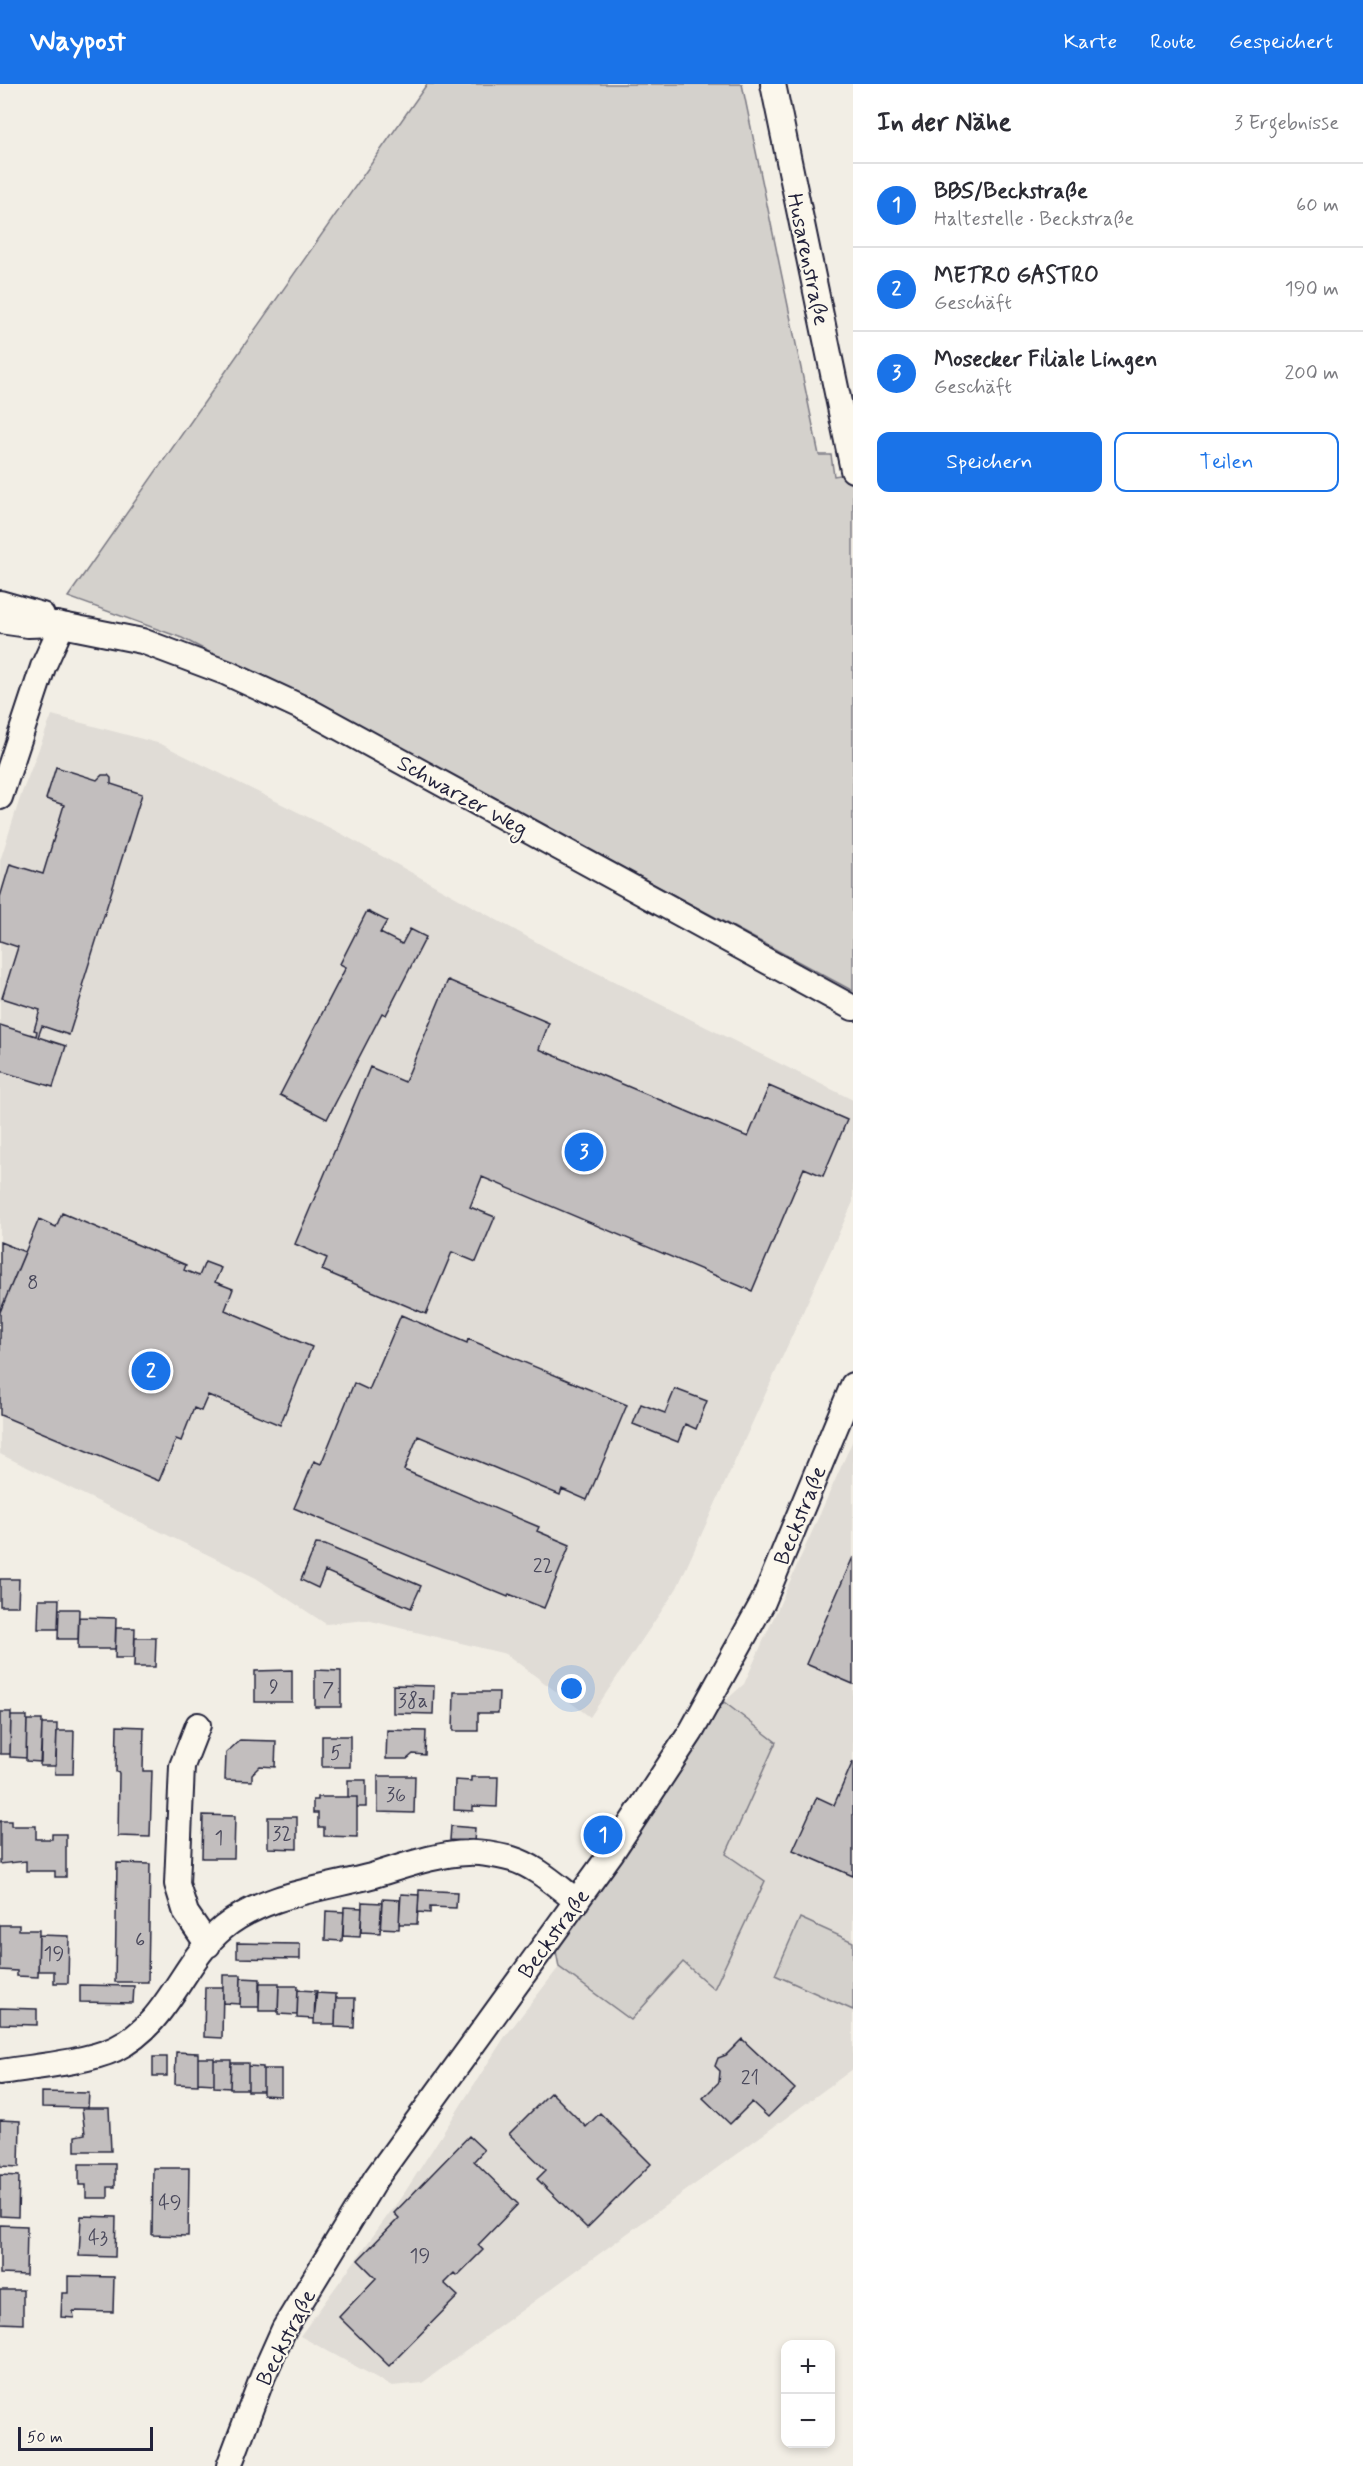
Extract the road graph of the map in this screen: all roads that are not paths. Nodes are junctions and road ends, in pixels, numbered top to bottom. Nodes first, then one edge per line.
1 (773, 84) edge
2 (853, 470) edge
3 (0, 603) edge
4 (0, 621) edge
5 (59, 625) junction
6 (0, 797) edge
7 (853, 1008) edge
8 (853, 1385) edge
9 (198, 1725) dead end
10 (577, 1901) junction
11 (208, 1945) junction
12 (0, 2072) edge
13 (229, 2466) edge

1 - 2 street, Husarenstraße
3 - 5 street, Schwarzer Weg
4 - 5 street, Schwarzer Weg
5 - 6 street
5 - 7 street, Schwarzer Weg
8 - 10 street, Beckstraße
9 - 11 street
10 - 11 street
10 - 13 street, Beckstraße
11 - 12 street

